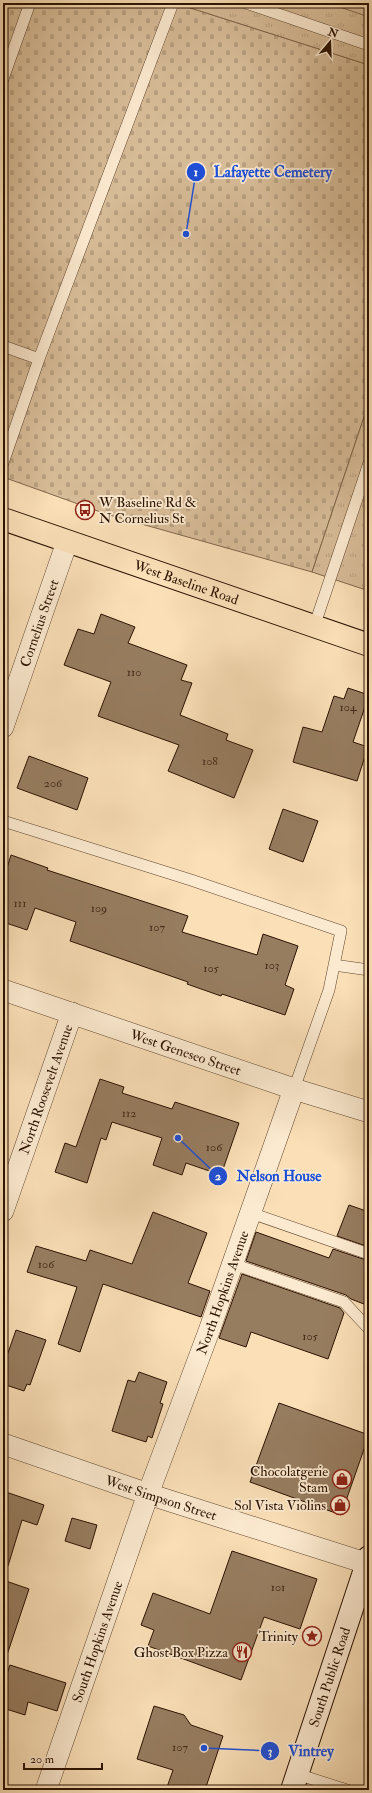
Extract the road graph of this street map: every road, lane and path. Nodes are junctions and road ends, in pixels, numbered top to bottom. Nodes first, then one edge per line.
1 (30, 3) edge
2 (173, 3) edge
3 (246, 3) edge
4 (369, 45) edge
5 (3, 79) edge
6 (3, 346) edge
7 (39, 359) junction
8 (3, 463) edge
9 (369, 463) edge
10 (3, 519) edge
11 (67, 542) junction
12 (314, 627) junction
13 (369, 646) edge
14 (3, 727) edge
15 (3, 821) edge
16 (334, 965) junction
17 (369, 970) edge
18 (3, 990) edge
19 (72, 1013) junction
20 (294, 1090) junction
21 (369, 1112) edge
22 (3, 1211) edge
23 (251, 1213) junction
24 (369, 1254) edge
25 (233, 1264) junction
26 (369, 1329) edge
27 (3, 1444) edge
28 (148, 1494) junction
29 (368, 1561) edge
30 (295, 1782) edge
31 (46, 1790) edge
32 (347, 1790) edge

1 - 5 lane
2 - 7 lane
3 - 4 lane
6 - 7 lane
7 - 8 lane
9 - 12 lane
10 - 11 main road, West Baseline Road
11 - 12 main road, West Baseline Road
11 - 14 street, Cornelius Street
12 - 13 main road, West Baseline Road
15 - 16 lane
16 - 17 lane
16 - 20 lane
18 - 19 street, West Geneseo Street
19 - 20 street, West Geneseo Street
19 - 22 street, North Roosevelt Avenue
20 - 21 street, West Geneseo Street
20 - 23 street, North Hopkins Avenue
23 - 24 lane
23 - 25 street, North Hopkins Avenue
25 - 26 lane
25 - 28 street, North Hopkins Avenue
27 - 28 street, West Simpson Street
28 - 29 street, West Simpson Street
28 - 31 street, South Hopkins Avenue
29 - 30 street, South Public Road
30 - 32 lane

